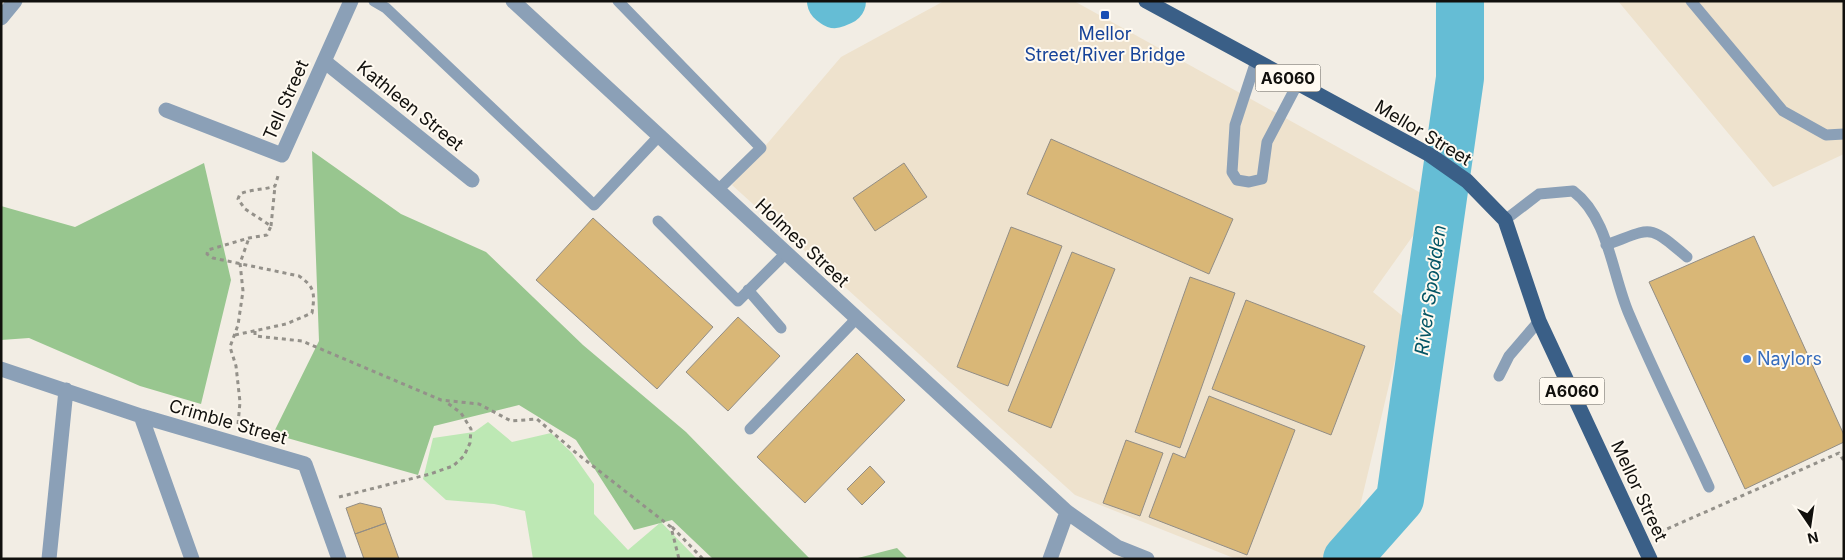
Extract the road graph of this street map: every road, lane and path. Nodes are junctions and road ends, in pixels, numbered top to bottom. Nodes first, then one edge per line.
1 (14, 1) edge
2 (351, 1) edge
3 (374, 1) edge
4 (618, 1) edge
5 (1146, 1) edge
6 (1691, 1) edge
7 (519, 3) edge
8 (1, 18) edge
9 (324, 61) junction
10 (1256, 61) junction
11 (1298, 83) junction
12 (166, 110) dead end
13 (1844, 134) edge
14 (659, 136) junction
15 (282, 155) junction
16 (472, 180) dead end
17 (276, 186) junction
18 (718, 190) junction
19 (658, 220) dead end
20 (1505, 220) junction
21 (271, 226) junction
22 (249, 238) junction
23 (1606, 245) junction
24 (786, 253) junction
25 (1687, 257) dead end
26 (240, 263) junction
27 (748, 290) junction
28 (857, 318) junction
29 (1539, 321) junction
30 (781, 328) dead end
31 (255, 331) junction
32 (235, 335) junction
33 (1, 368) edge
34 (1499, 376) dead end
35 (66, 390) junction
36 (445, 401) junction
37 (141, 416) junction
38 (750, 429) dead end
39 (236, 444) junction
40 (1844, 461) edge
41 (1709, 488) dead end
42 (319, 502) junction
43 (1067, 512) junction
44 (671, 527) junction
45 (1642, 540) junction
46 (49, 559) edge
47 (192, 559) edge
48 (339, 559) edge
49 (679, 559) edge
50 (703, 559) edge
51 (1050, 559) edge
52 (1147, 559) edge
53 (1650, 559) edge

1 - 8 street
2 - 9 street, Tell Street
3 - 14 lane
4 - 18 lane
5 - 10 main road, Mellor Street / A6060
6 - 13 lane
7 - 14 street, Holmes Street
9 - 15 street, Tell Street
9 - 16 street, Kathleen Street
10 - 11 main road, Mellor Street / A6060
10 - 11 lane
11 - 20 main road, Mellor Street / A6060
12 - 15 street, Tell Street
14 - 18 street, Holmes Street
15 - 17 path
17 - 21 path
17 - 21 path
18 - 24 street, Holmes Street
19 - 27 lane
20 - 23 lane
20 - 29 main road, Mellor Street / A6060
21 - 22 path
22 - 26 path
22 - 26 path
23 - 25 lane
23 - 41 lane
24 - 27 lane
24 - 28 street, Holmes Street
26 - 31 path
26 - 32 path
27 - 30 lane
28 - 38 lane
28 - 43 street, Holmes Street
29 - 34 lane
29 - 45 main road, Mellor Street / A6060
31 - 32 path
31 - 36 path
32 - 39 path
33 - 35 street, Crimble Street
35 - 37 street, Crimble Street
35 - 46 street
36 - 42 path
36 - 44 path
37 - 39 street, Crimble Street
37 - 47 street
39 - 42 street, Crimble Street
40 - 45 path
42 - 48 street
43 - 51 street
43 - 52 street, Holmes Street
44 - 49 path
44 - 50 path
45 - 53 main road, Mellor Street / A6060

